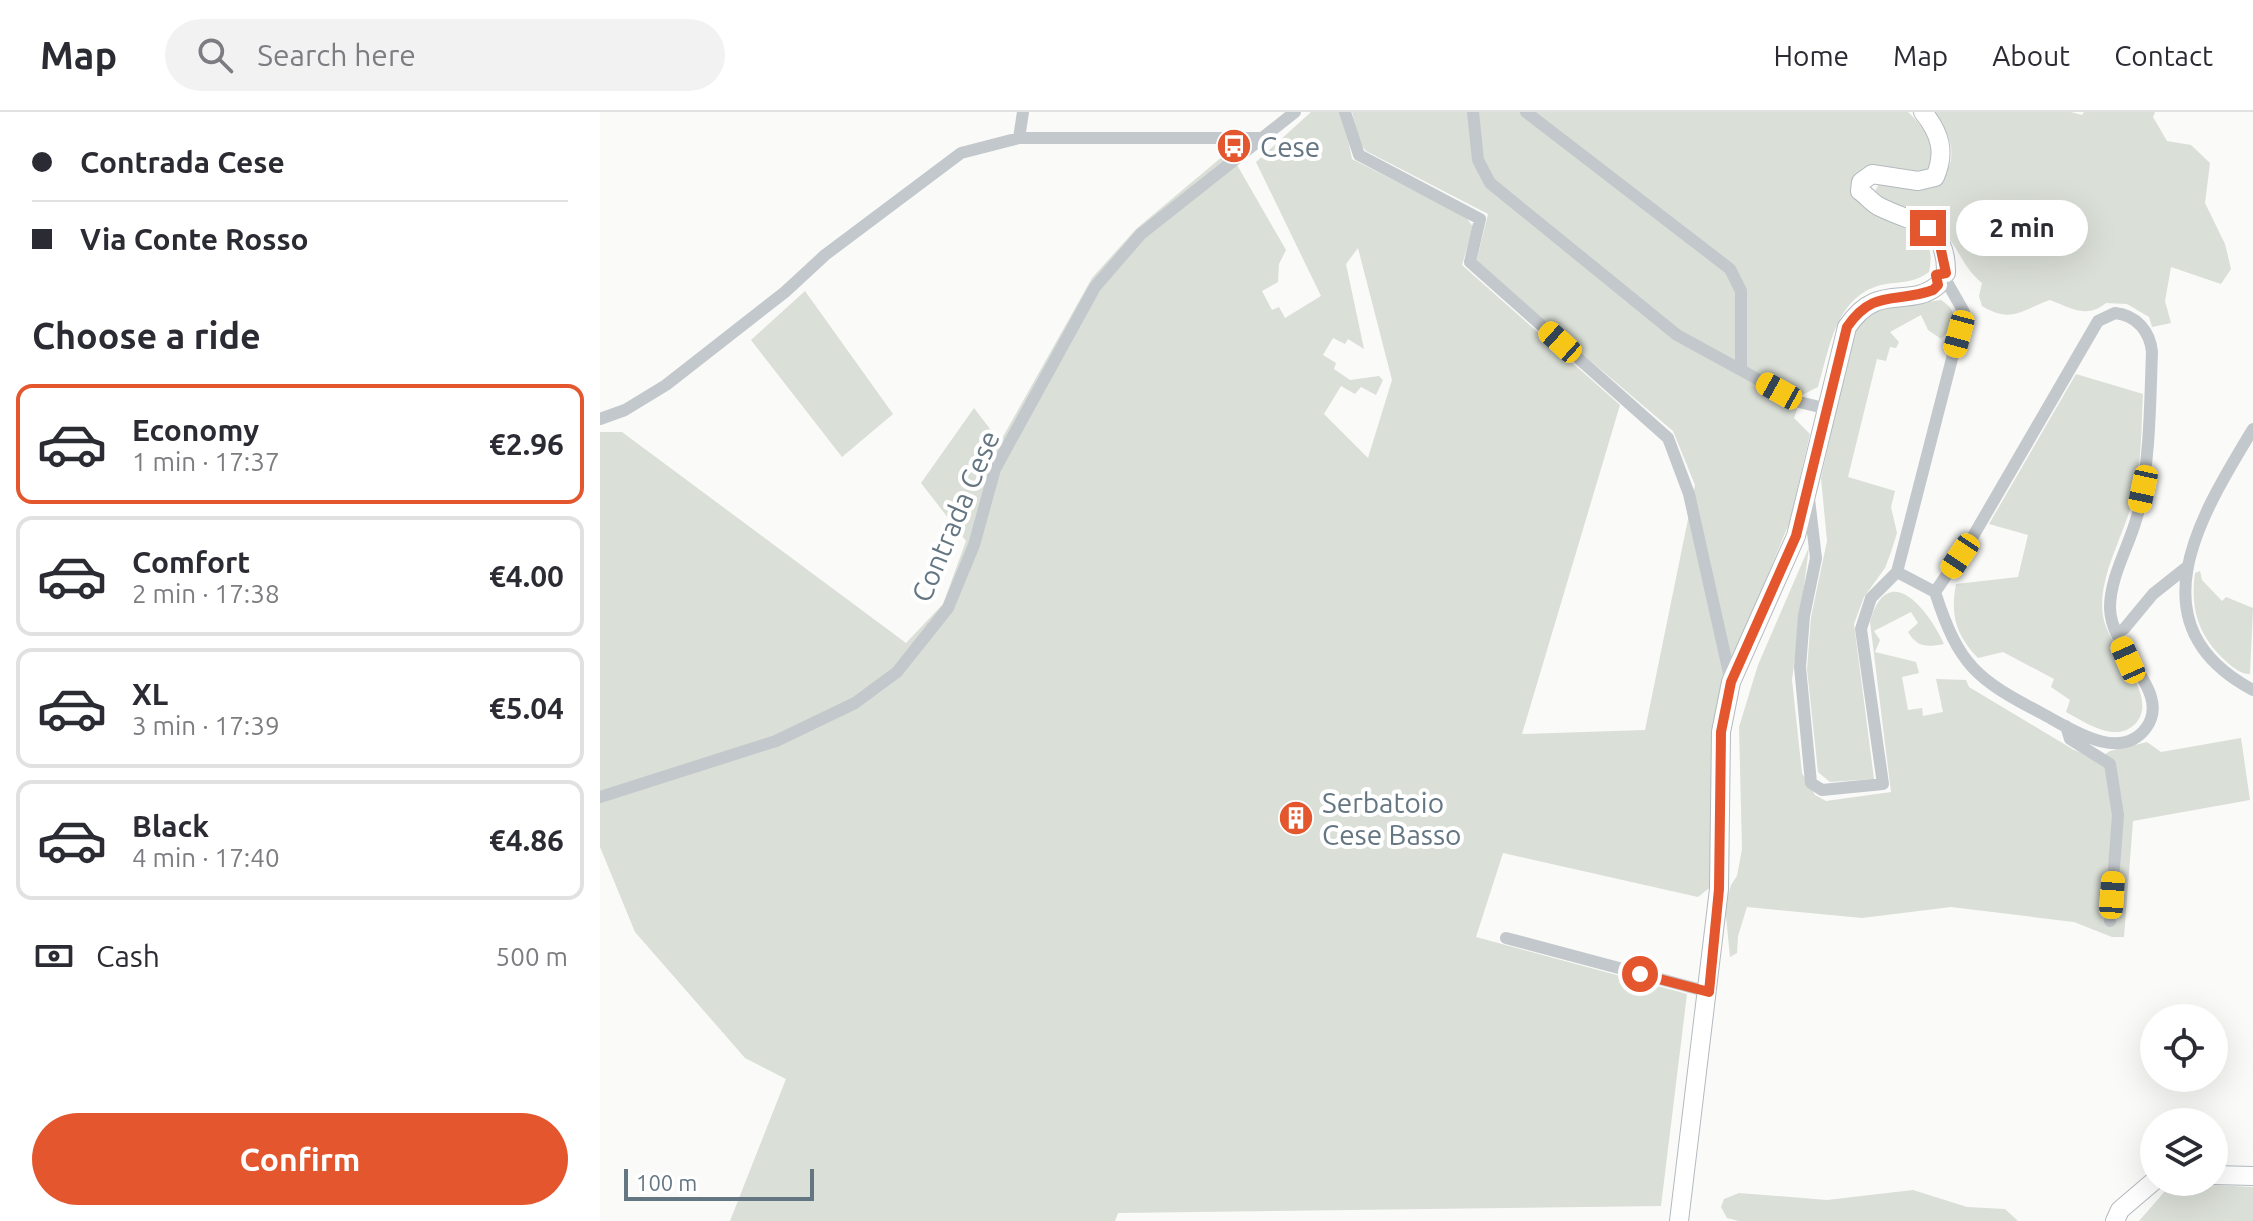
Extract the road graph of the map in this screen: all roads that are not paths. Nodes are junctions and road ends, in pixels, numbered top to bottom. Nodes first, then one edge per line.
1 (1023, 112) edge
2 (1295, 112) edge
3 (1345, 112) edge
4 (1473, 112) edge
5 (1526, 112) edge
6 (1923, 112) edge
7 (1019, 138) junction
8 (1265, 138) junction
9 (1944, 281) junction
10 (1741, 370) junction
11 (1828, 409) junction
12 (600, 419) edge
13 (2253, 429) edge
14 (1808, 492) junction
15 (2187, 567) junction
16 (1897, 572) junction
17 (1935, 592) junction
18 (2116, 633) junction
19 (1731, 682) junction
20 (2253, 690) edge
21 (2066, 726) junction
22 (600, 797) edge
23 (2110, 921) dead end
24 (1506, 938) dead end
25 (1709, 992) junction
26 (2228, 1175) edge
27 (2253, 1176) edge
28 (2140, 1193) edge
29 (1679, 1221) edge
30 (2115, 1221) edge

1 - 7 street
2 - 8 street, Contrada Cese
3 - 19 street
4 - 10 street
5 - 10 street
6 - 9 street
7 - 8 street
7 - 12 street
8 - 22 street, Contrada Cese
9 - 11 street
9 - 16 street
10 - 11 street
11 - 14 street
13 - 15 street
14 - 16 street
14 - 19 street
15 - 18 street
15 - 20 street
16 - 17 street
17 - 18 street
17 - 21 street
18 - 21 street
19 - 25 street
21 - 23 street
24 - 25 street
25 - 29 street
26 - 27 street
28 - 30 street

